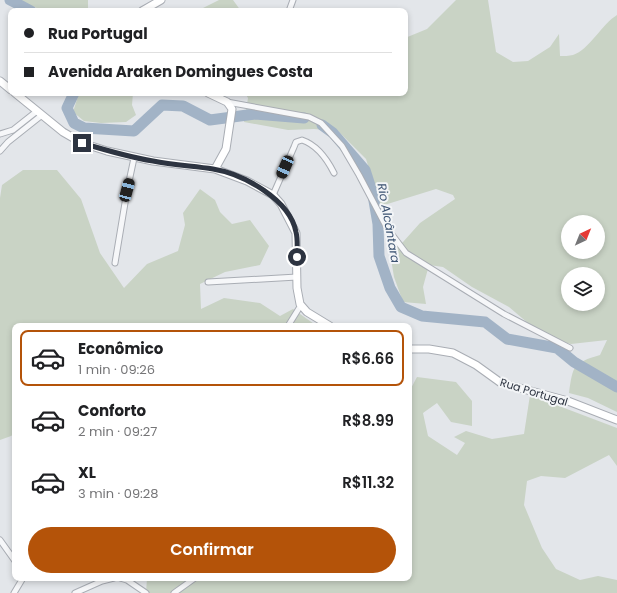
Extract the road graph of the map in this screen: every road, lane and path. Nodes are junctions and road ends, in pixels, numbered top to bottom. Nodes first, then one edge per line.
1 (160, 0) edge
2 (147, 8) edge
3 (0, 81) edge
4 (8, 88) edge
5 (19, 96) edge
6 (214, 96) edge
7 (227, 102) junction
8 (39, 113) junction
9 (0, 134) edge
10 (0, 151) edge
11 (134, 158) junction
12 (215, 169) junction
13 (334, 173) dead end
14 (273, 196) junction
15 (115, 263) dead end
16 (296, 276) junction
17 (208, 282) dead end
18 (301, 305) junction
19 (290, 323) edge
20 (325, 323) edge
21 (570, 348) dead end
22 (412, 349) edge
23 (617, 420) edge
24 (0, 540) edge
25 (12, 557) edge
26 (21, 581) edge
27 (102, 581) edge
28 (128, 581) edge
29 (191, 581) edge
30 (14, 593) edge
31 (74, 593) edge
32 (146, 593) edge
33 (174, 593) edge

1 - 2 street
3 - 4 street
5 - 8 street
6 - 7 street
7 - 12 street
7 - 21 street
8 - 9 street
8 - 10 street
8 - 11 street
11 - 12 street
11 - 15 street
12 - 14 street
13 - 14 street
14 - 16 street
16 - 17 street
16 - 18 street
18 - 19 street
18 - 20 street
22 - 23 street, Rua Portugal
24 - 25 street
26 - 30 street
27 - 31 street
28 - 32 street
29 - 33 street

